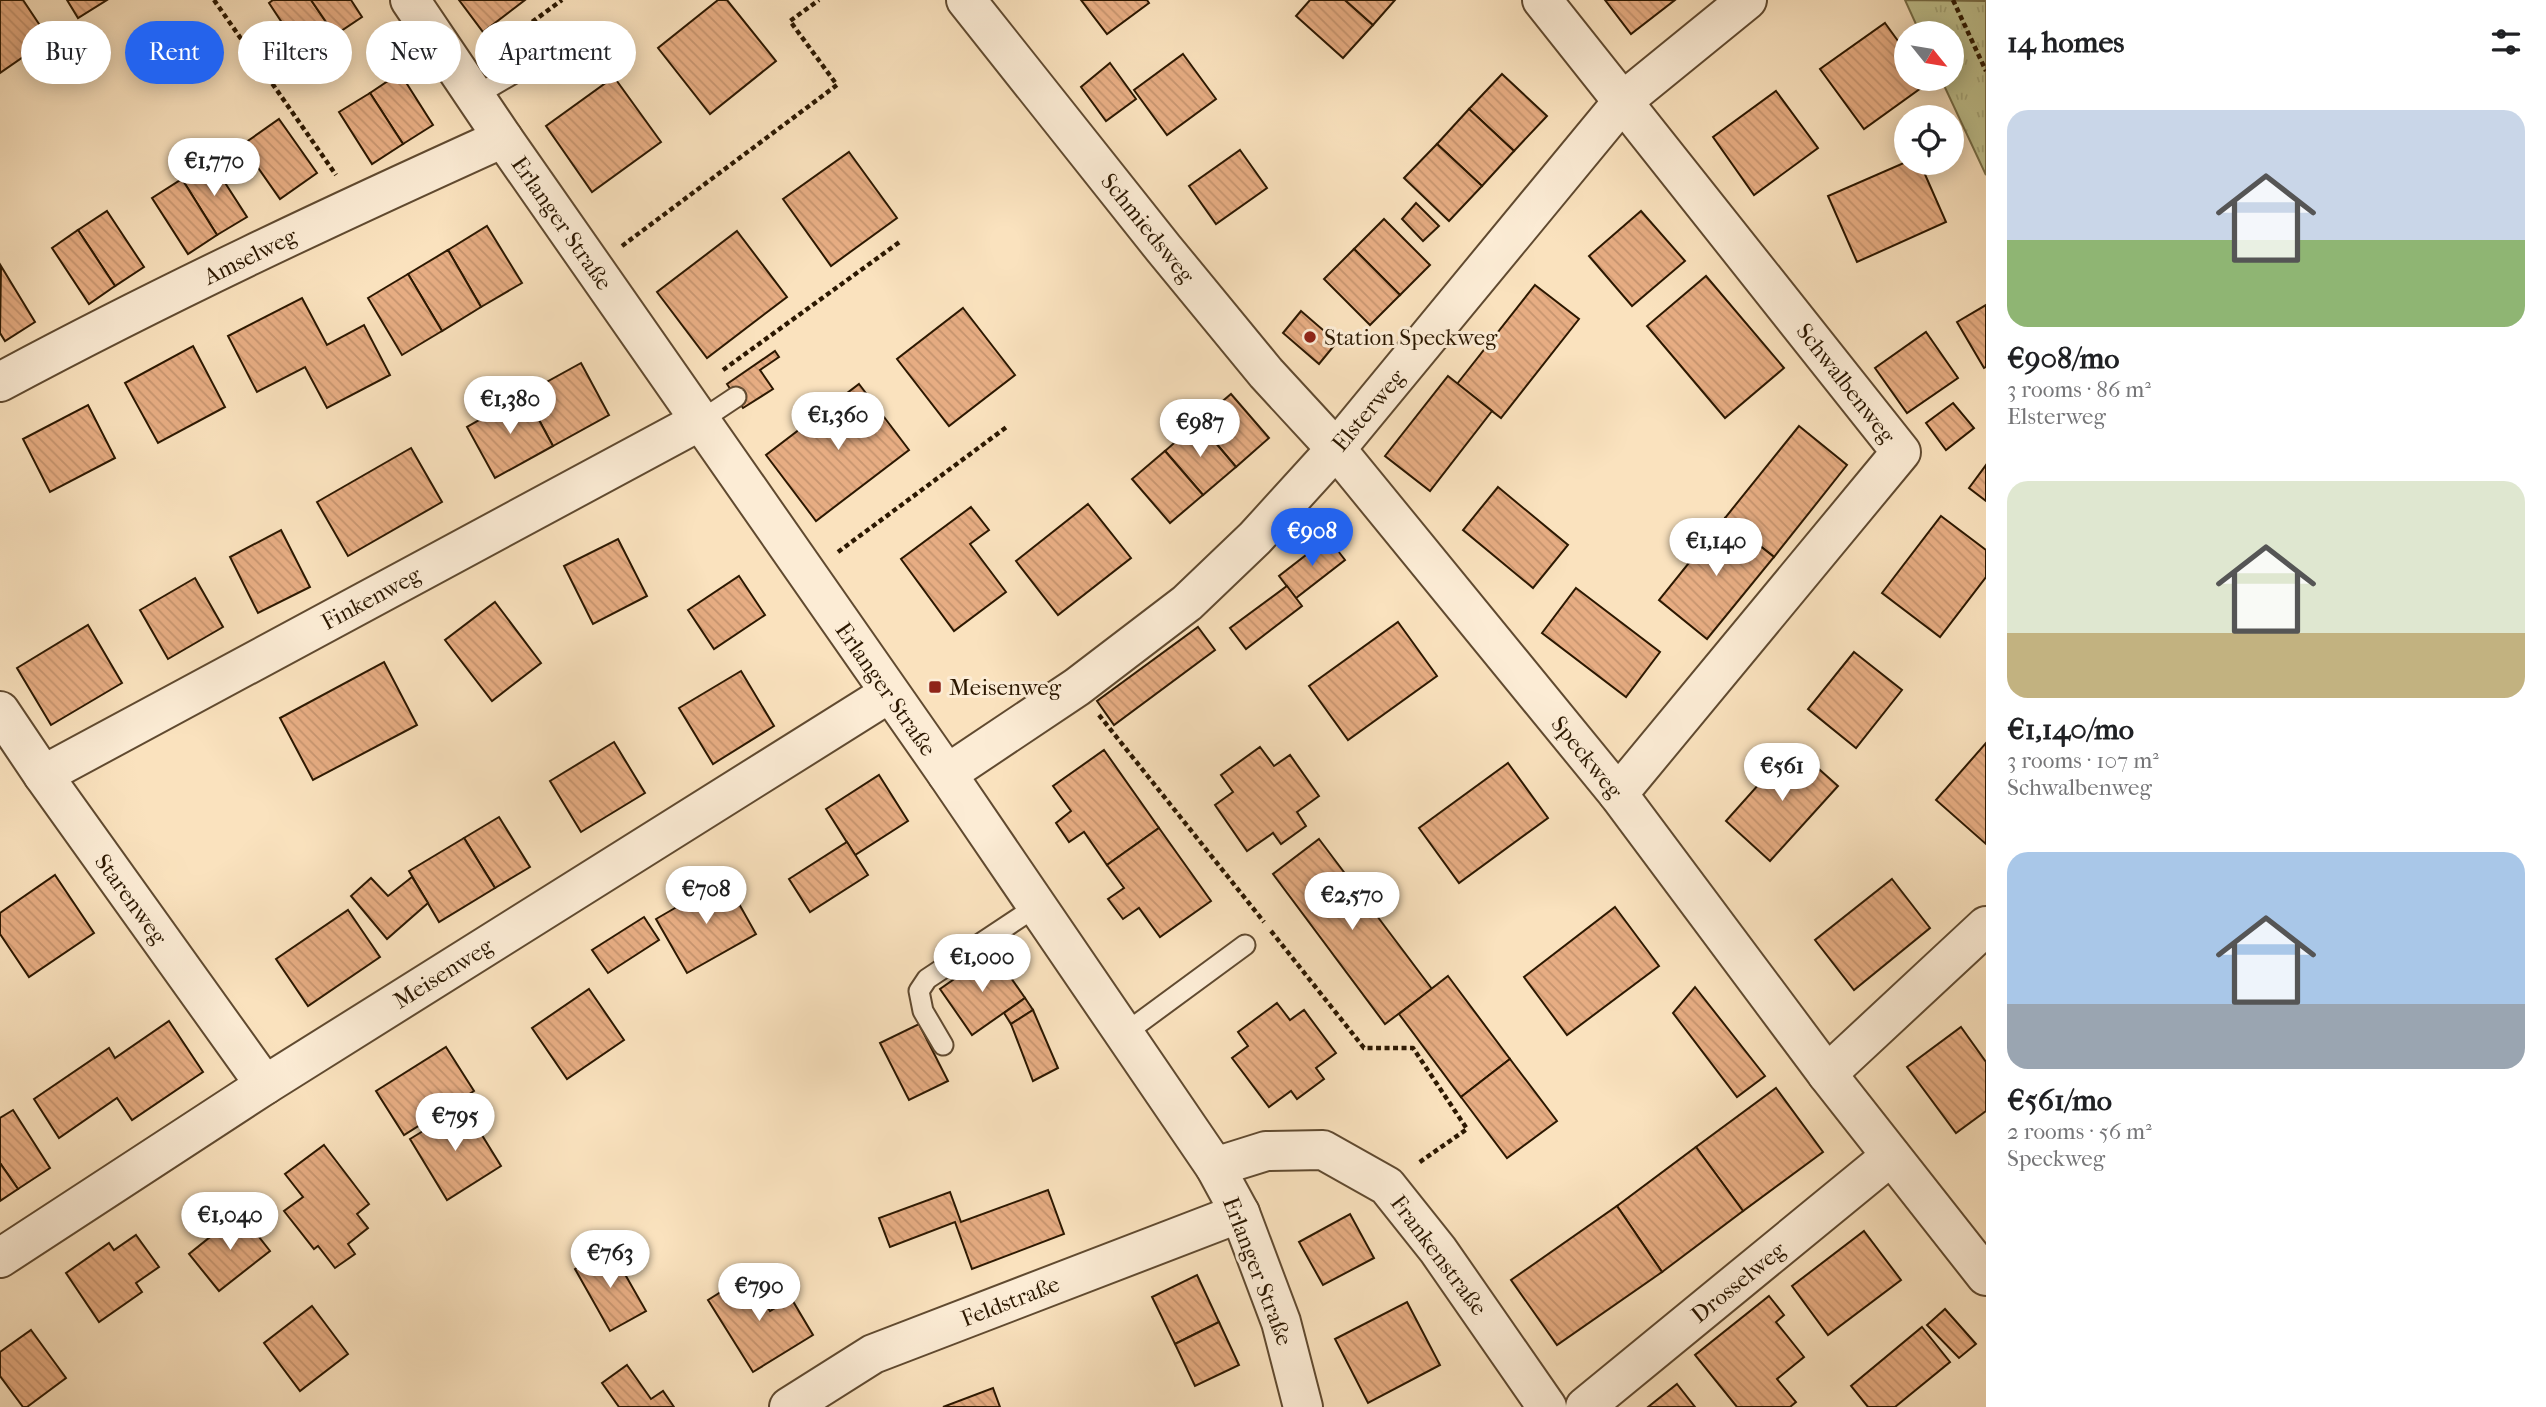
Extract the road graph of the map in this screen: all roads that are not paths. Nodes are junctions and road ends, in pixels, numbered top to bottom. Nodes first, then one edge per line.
1 (410, 0) edge
2 (967, 0) edge
3 (1542, 0) edge
4 (1747, 0) edge
5 (475, 84) edge
6 (468, 86) junction
7 (1623, 101) junction
8 (503, 138) junction
9 (0, 382) edge
10 (736, 397) dead end
11 (692, 410) junction
12 (1336, 449) junction
13 (888, 694) junction
14 (0, 711) edge
15 (947, 774) junction
16 (43, 775) junction
17 (1618, 794) junction
18 (1037, 906) junction
19 (1986, 926) edge
20 (1245, 945) dead end
21 (1124, 1034) junction
22 (943, 1045) dead end
23 (1827, 1074) junction
24 (265, 1085) junction
25 (1891, 1156) junction
26 (1215, 1167) junction
27 (1240, 1213) junction
28 (0, 1258) edge
29 (1986, 1276) edge
30 (789, 1407) edge
31 (1303, 1407) edge
32 (1547, 1407) edge
33 (1585, 1407) edge

1 - 6 street, Erlanger Straße
2 - 12 street, Schmiedsweg
3 - 7 street, Schwalbenweg
4 - 7 street, Elsterweg
5 - 6 lane
6 - 8 street, Erlanger Straße
7 - 12 street, Elsterweg
7 - 17 street, Schwalbenweg
8 - 9 street, Amselweg
8 - 11 street, Erlanger Straße
10 - 11 lane
11 - 13 street, Erlanger Straße
11 - 16 street, Finkenweg
12 - 15 street, Elsterweg
12 - 17 street, Speckweg
13 - 15 street, Erlanger Straße
13 - 24 street, Meisenweg
14 - 16 street, Starenweg
15 - 18 street, Erlanger Straße
16 - 24 street, Starenweg
17 - 23 street, Speckweg
18 - 21 street, Erlanger Straße
18 - 22 lane
19 - 23 street
20 - 21 lane
21 - 26 street, Erlanger Straße
23 - 25 street, Speckweg
24 - 28 street, Meisenweg
25 - 29 street, Speckweg
25 - 33 street, Drosselweg
26 - 27 street, Erlanger Straße
26 - 32 street, Frankenstraße
27 - 30 street, Feldstraße
27 - 31 street, Erlanger Straße

